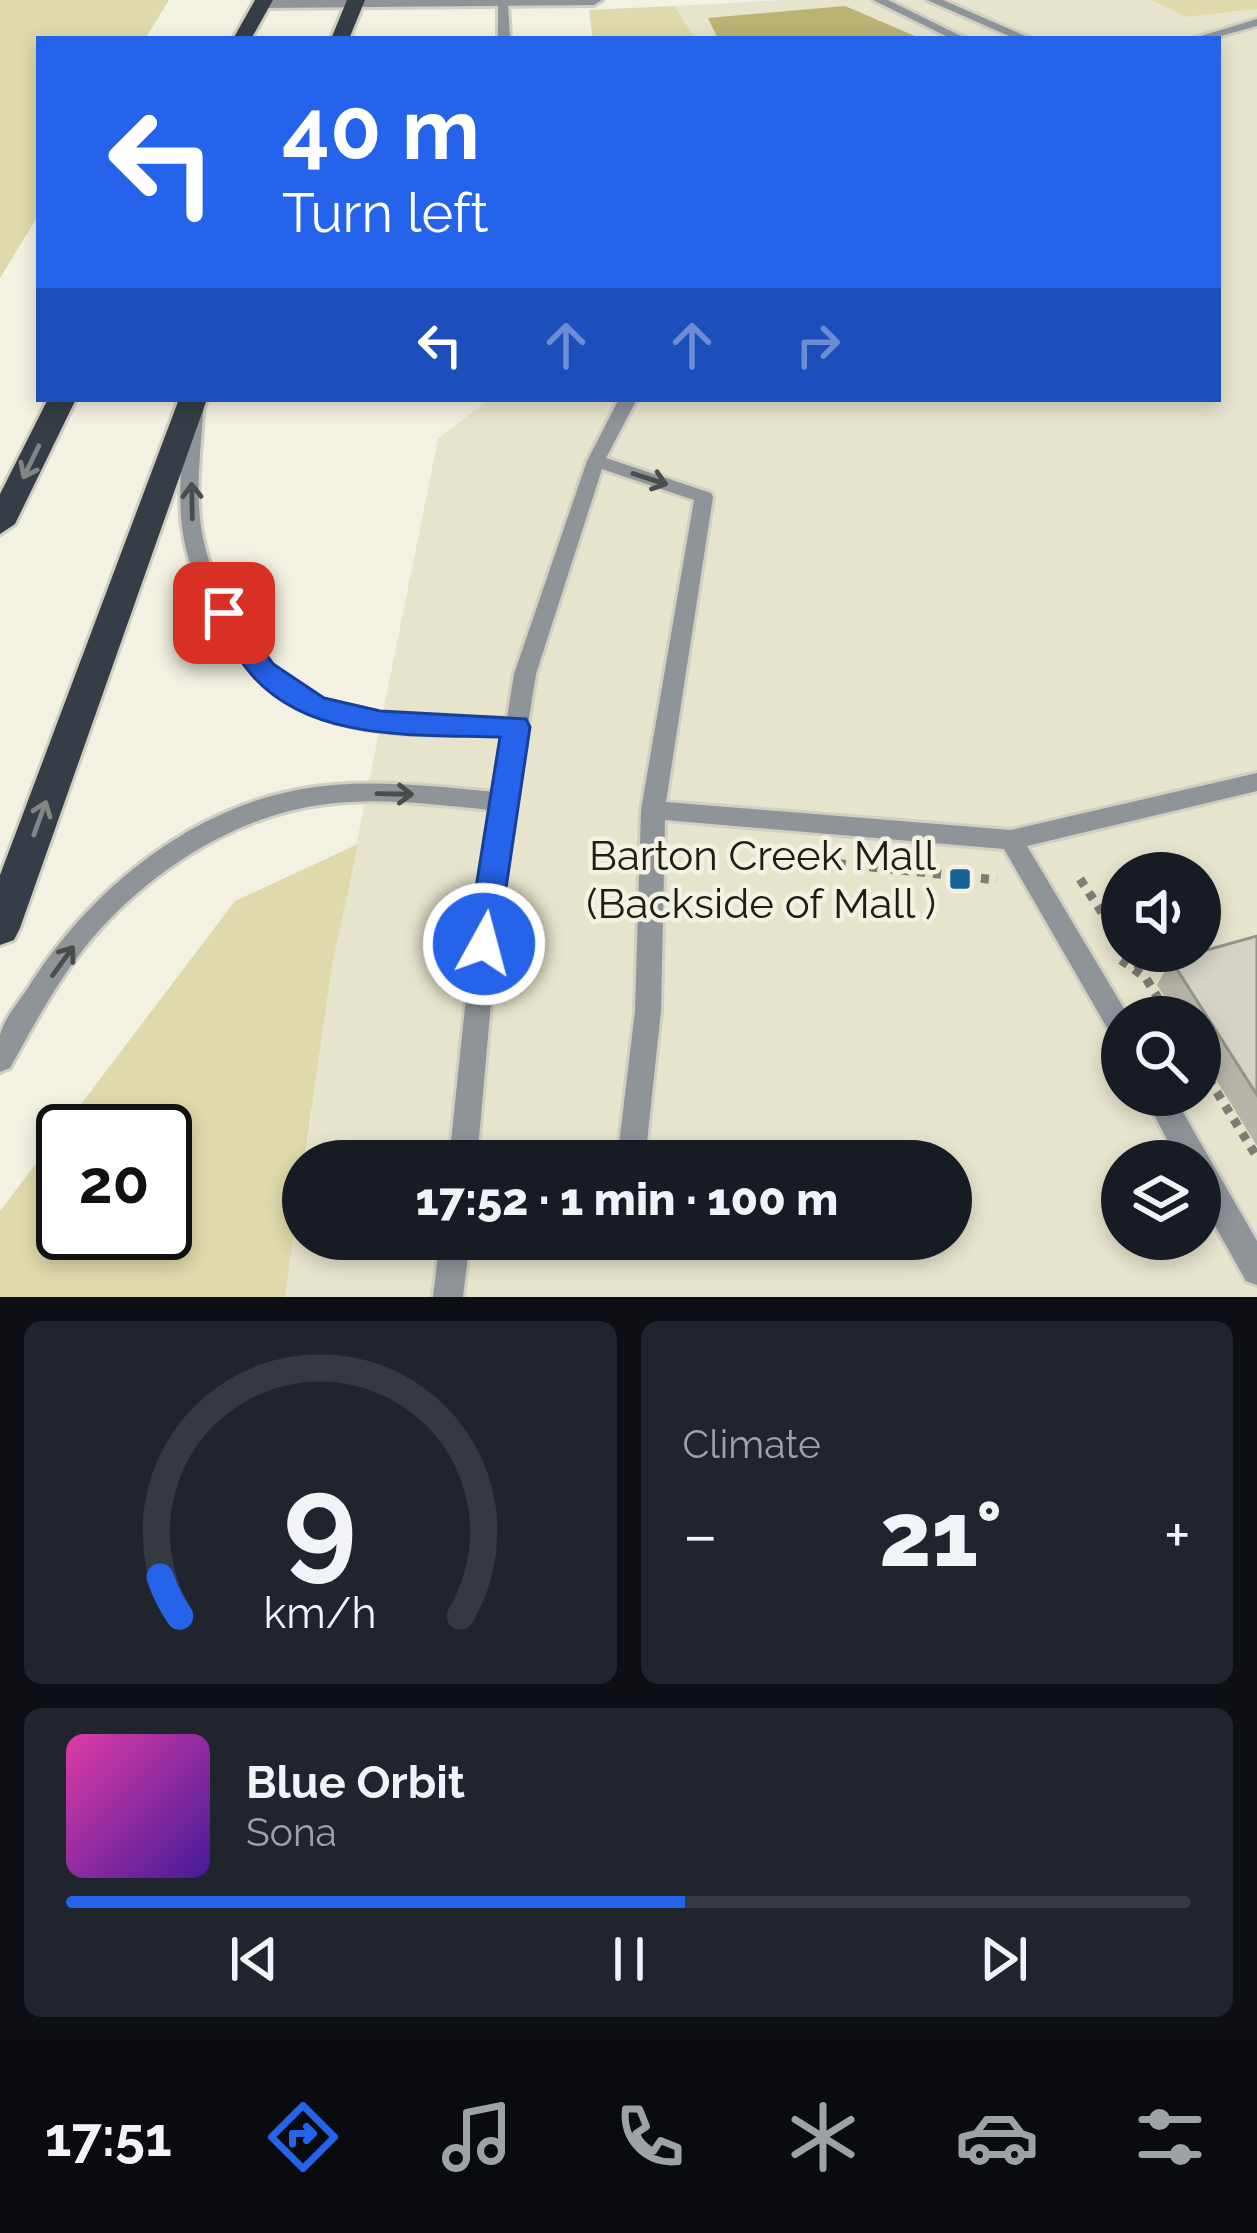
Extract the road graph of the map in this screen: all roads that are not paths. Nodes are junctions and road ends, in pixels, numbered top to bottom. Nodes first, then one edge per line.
1 (594, 0) edge
2 (879, 0) edge
3 (933, 0) edge
4 (264, 1) edge
5 (356, 2) edge
6 (502, 2) edge
7 (1257, 22) edge
8 (244, 36) edge
9 (341, 36) edge
10 (504, 36) edge
11 (955, 36) edge
12 (1019, 36) edge
13 (1208, 36) edge
14 (61, 402) edge
15 (193, 402) edge
16 (194, 402) edge
17 (626, 402) edge
18 (596, 461) junction
19 (0, 524) edge
20 (516, 727) junction
21 (1257, 782) edge
22 (504, 802) junction
23 (653, 810) junction
24 (1011, 840) junction
25 (0, 928) edge
26 (1103, 996) edge
27 (0, 1059) edge
28 (465, 1140) edge
29 (633, 1140) edge
30 (1221, 1207) edge
31 (452, 1260) edge
32 (1257, 1270) edge
33 (448, 1297) edge

1 - 6 street
2 - 11 lane
3 - 12 lane
4 - 5 street
4 - 8 highway
5 - 6 street
5 - 9 highway
6 - 10 lane
7 - 13 lane
14 -> 19 highway
25 -> 15 highway
20 -> 16 lane
17 - 18 lane
18 - 20 lane
18 -> 23 lane
20 - 22 lane
21 - 24 lane
27 -> 22 lane
22 - 28 lane
23 - 24 lane
23 - 29 lane
24 - 26 lane
30 - 32 lane
31 - 33 lane

